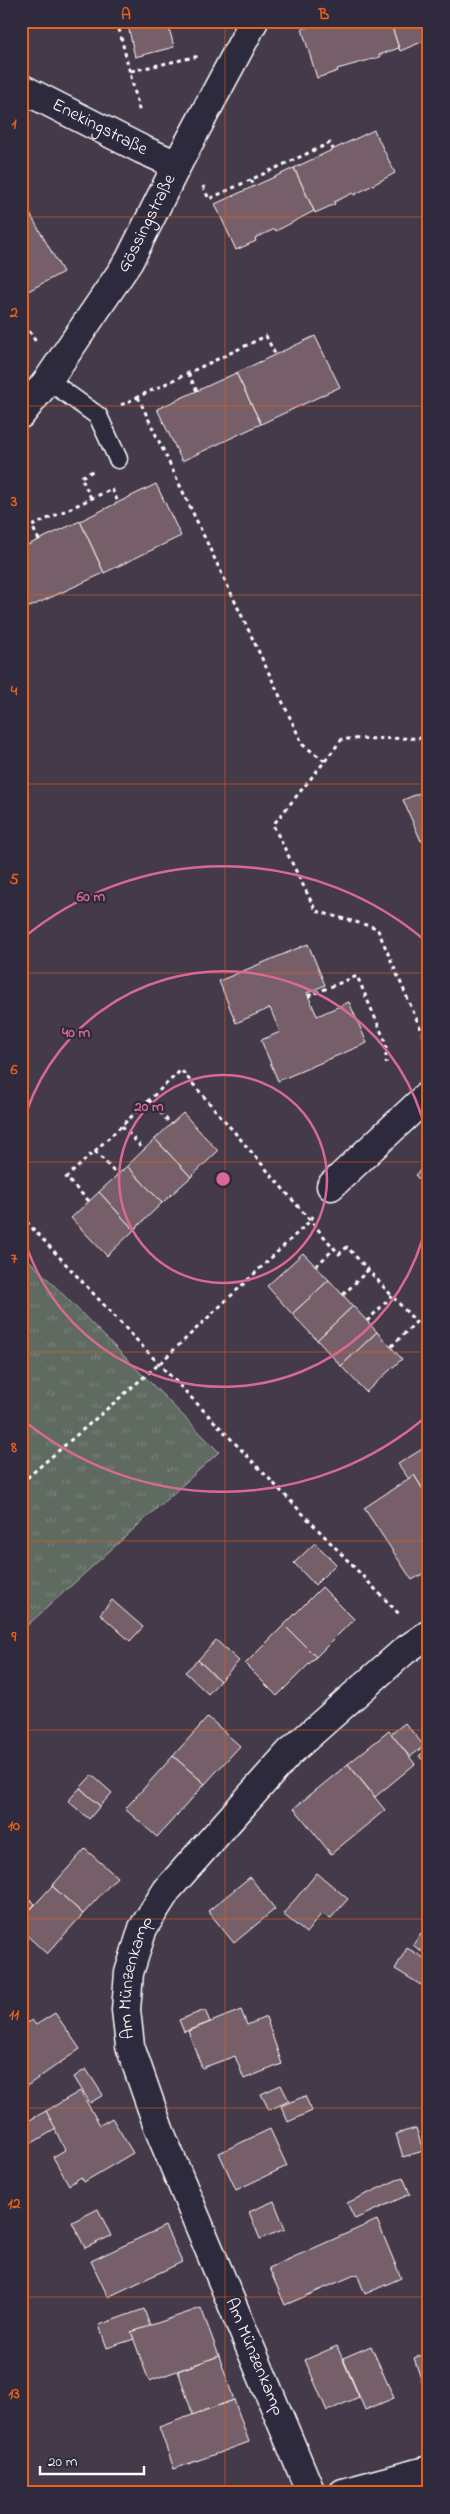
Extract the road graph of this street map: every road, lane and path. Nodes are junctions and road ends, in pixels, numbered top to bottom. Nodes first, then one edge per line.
1 (117, 21) edge
2 (254, 21) edge
3 (297, 21) edge
4 (301, 21) edge
5 (206, 55) dead end
6 (131, 71) junction
7 (21, 88) edge
8 (141, 117) dead end
9 (333, 149) dead end
10 (177, 165) junction
11 (251, 180) junction
12 (202, 183) dead end
13 (254, 186) dead end
14 (21, 317) edge
15 (40, 348) dead end
16 (275, 354) dead end
17 (188, 373) junction
18 (48, 380) junction
19 (197, 391) dead end
20 (138, 397) junction
21 (21, 414) edge
22 (98, 416) junction
23 (118, 459) dead end
24 (118, 502) dead end
25 (39, 540) dead end
26 (429, 738) edge
27 (325, 761) junction
28 (308, 996) dead end
29 (429, 1048) edge
30 (386, 1063) dead end
31 (429, 1094) edge
32 (149, 1100) junction
33 (171, 1124) dead end
34 (122, 1126) junction
35 (144, 1150) dead end
36 (95, 1151) junction
37 (117, 1175) dead end
38 (331, 1186) joint
39 (89, 1201) dead end
40 (21, 1216) edge
41 (310, 1221) junction
42 (335, 1248) junction
43 (316, 1266) dead end
44 (368, 1270) junction
45 (343, 1295) dead end
46 (392, 1296) junction
47 (367, 1321) dead end
48 (391, 1347) dead end
49 (159, 1364) junction
50 (21, 1483) edge
51 (425, 1636) edge
52 (429, 2470) edge
53 (311, 2493) edge
54 (343, 2493) edge

1 - 6 path
2 - 10 street, Gössingstraße
3 - 4 path
5 - 6 path
6 - 8 path
7 - 10 street, Enekingstraße
9 - 11 path
10 - 18 street, Gössingstraße
11 - 12 path
11 - 13 path
14 - 15 path
16 - 17 path
17 - 19 path
17 - 20 path
18 - 21 street, Gössingstraße
18 - 22 lane
20 - 22 path
20 - 27 path
22 - 23 lane
24 - 25 path
26 - 27 path
27 - 29 path
28 - 30 path
31 - 38 street
32 - 33 path
32 - 34 path
32 - 41 path
34 - 35 path
34 - 36 path
36 - 37 path
36 - 39 path
38 - 41 path
40 - 49 path
41 - 42 path
41 - 49 path
42 - 43 path
42 - 44 path
44 - 45 path
44 - 46 path
46 - 47 path
46 - 48 path
49 - 50 path
49 - 51 path
51 - 53 street, Am Münzenkamp
52 - 54 street

